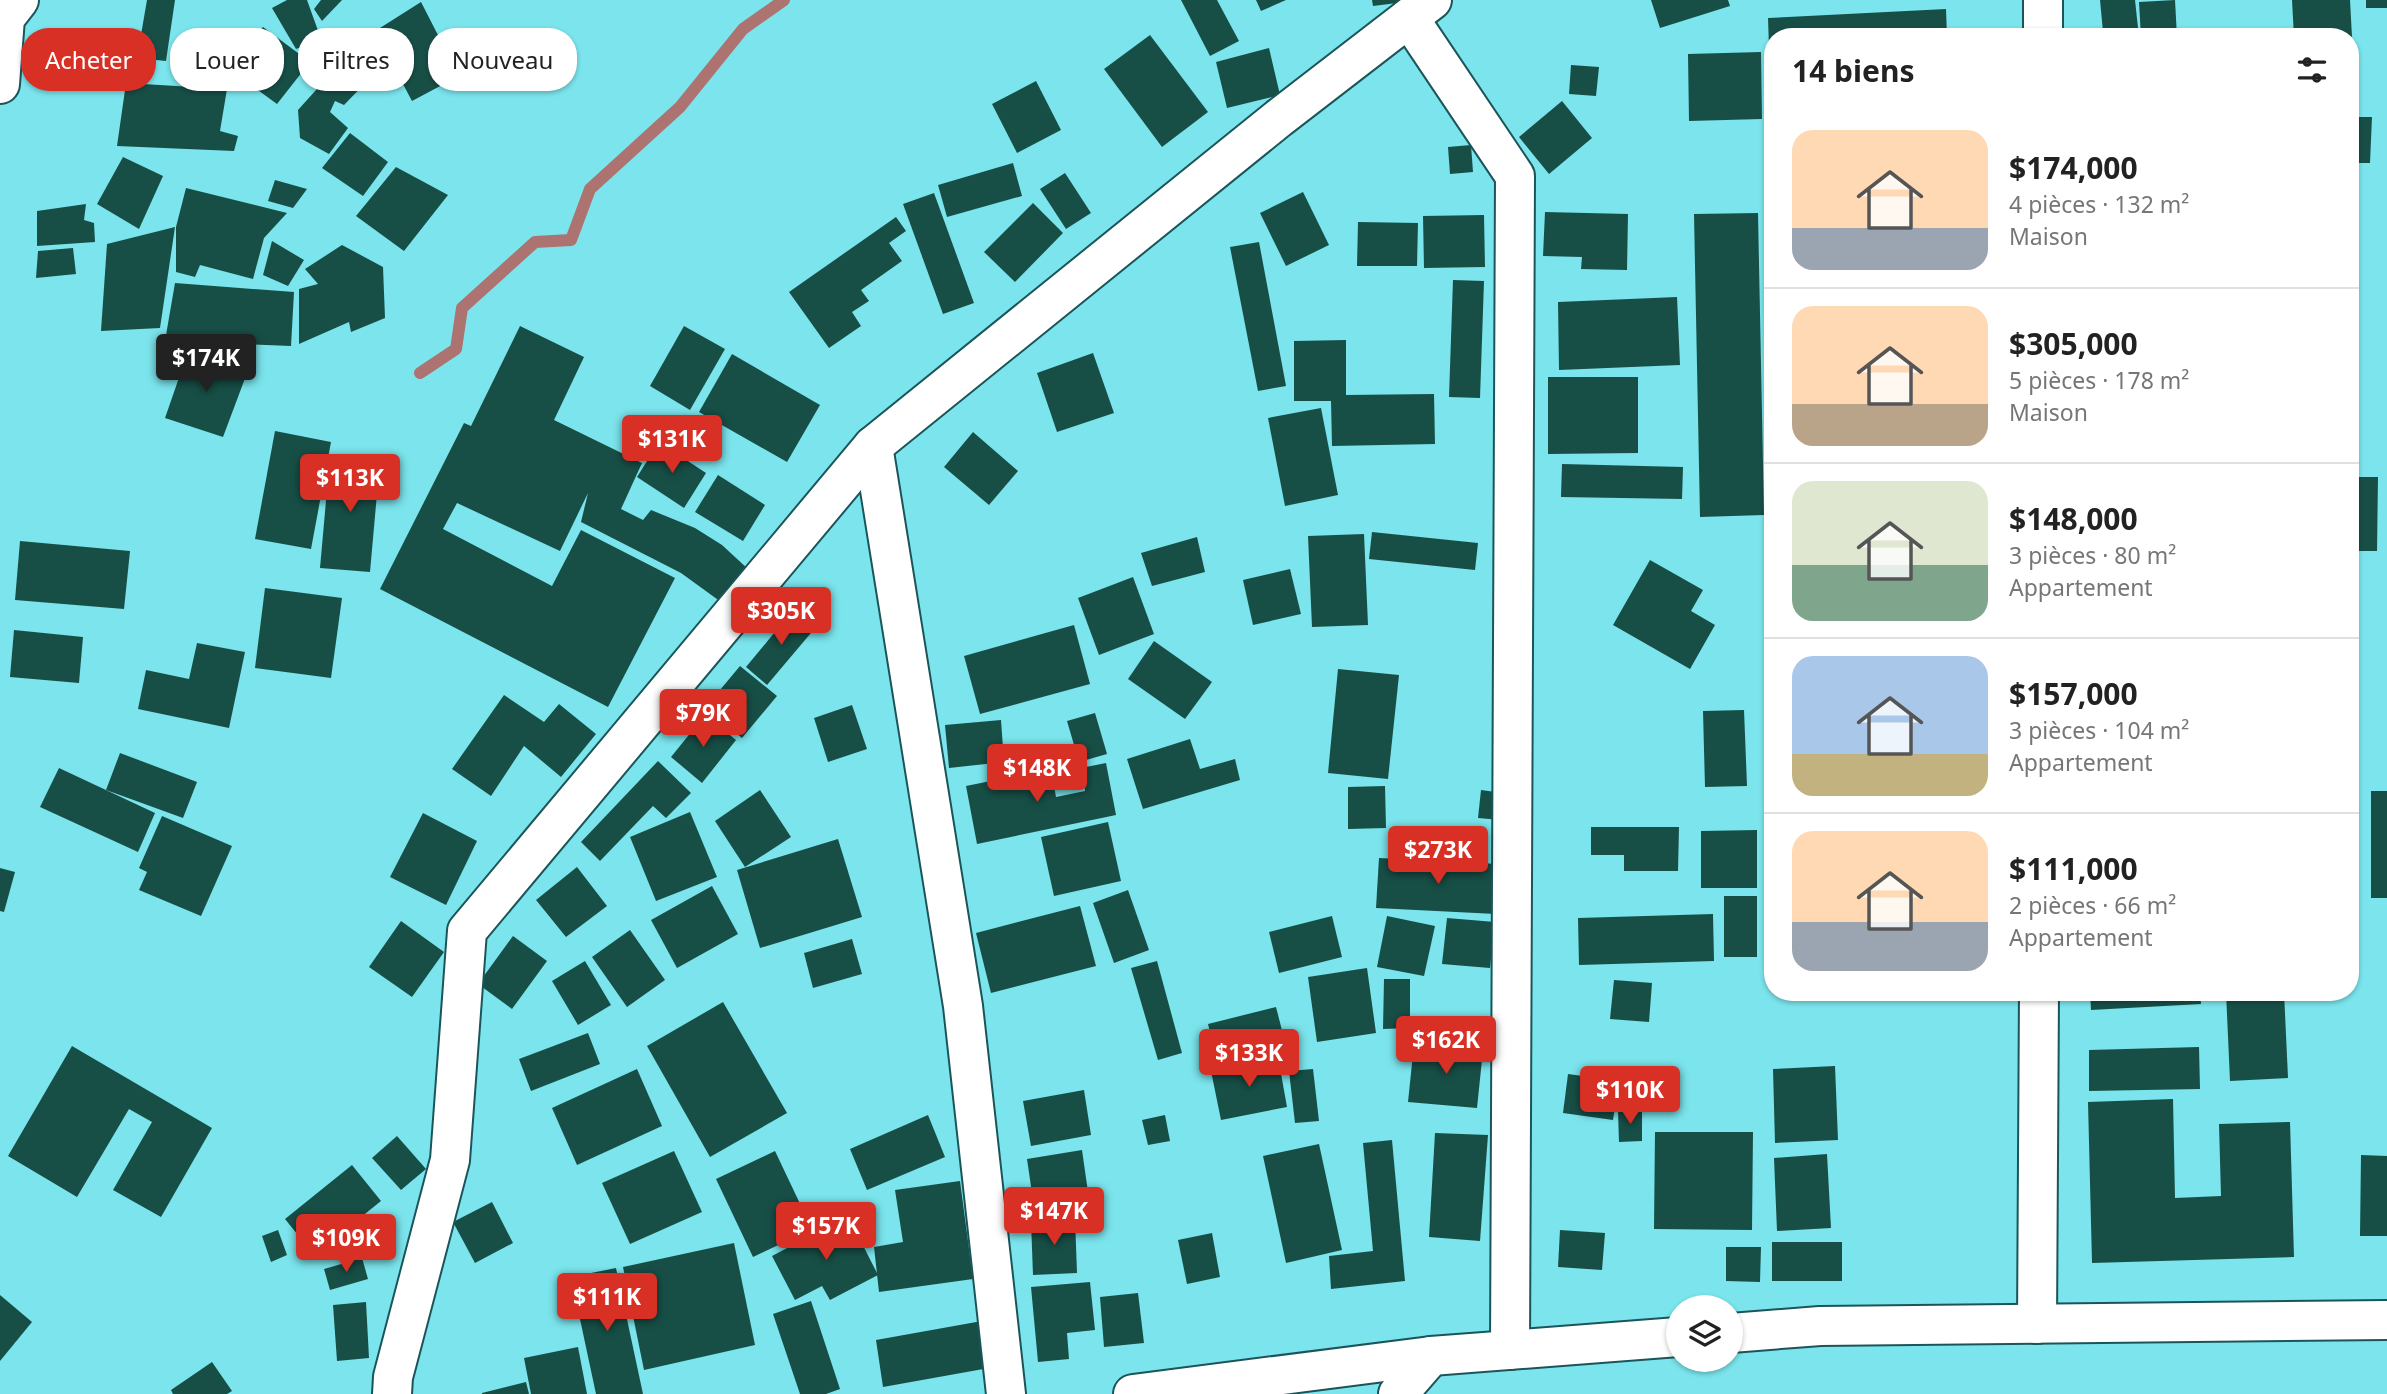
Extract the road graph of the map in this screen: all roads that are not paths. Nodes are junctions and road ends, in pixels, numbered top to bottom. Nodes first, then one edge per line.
1 (19, 0) edge
2 (2043, 0) edge
3 (1420, 9) edge
4 (2043, 28) edge
5 (0, 83) edge
6 (873, 446) junction
7 (2039, 1001) edge
8 (2387, 1320) edge
9 (2037, 1324) junction
10 (1743, 1332) edge
11 (1666, 1338) edge
12 (1510, 1350) junction
13 (1431, 1356) junction
14 (392, 1394) edge
15 (1006, 1394) edge
16 (1133, 1394) edge
17 (1398, 1394) edge

1 - 5 street
2 - 4 street
3 - 6 street
3 - 12 street
6 - 14 street
6 - 15 street
7 - 9 street
8 - 9 street
9 - 10 street
11 - 12 street
12 - 13 street
13 - 16 street
13 - 17 street

